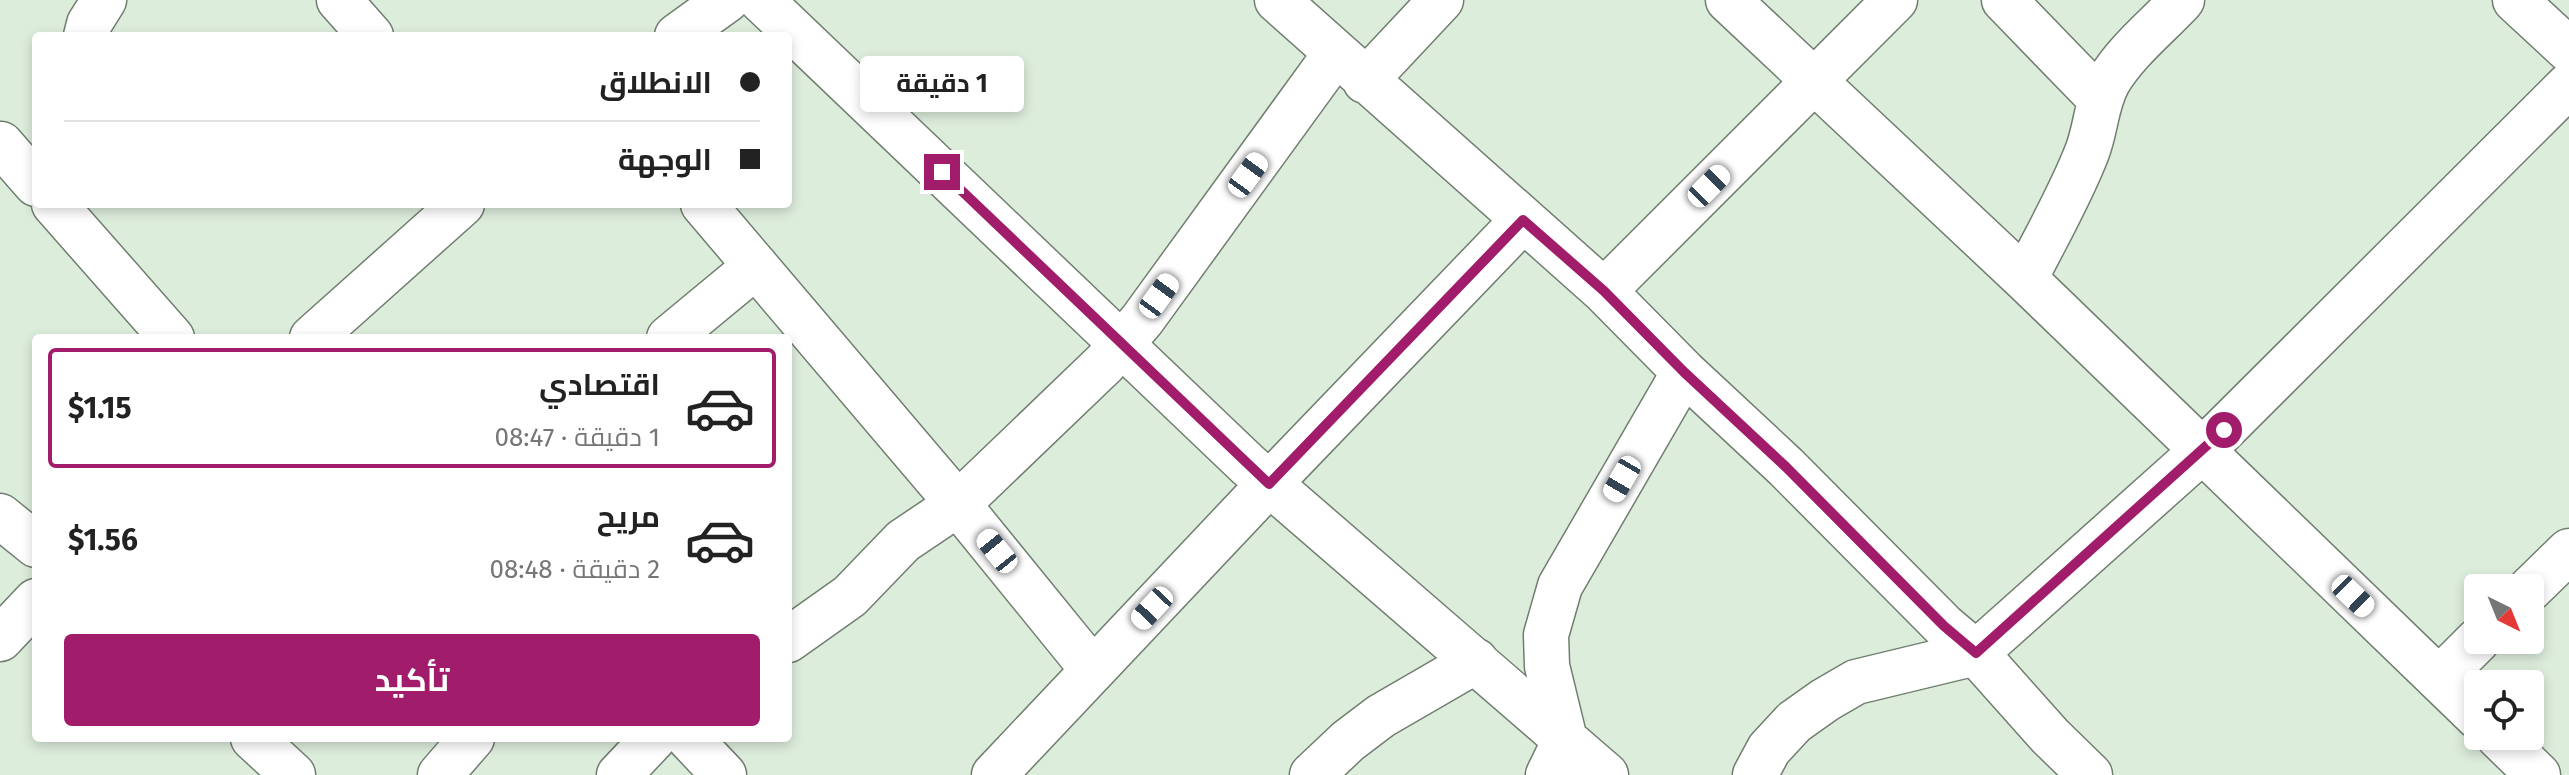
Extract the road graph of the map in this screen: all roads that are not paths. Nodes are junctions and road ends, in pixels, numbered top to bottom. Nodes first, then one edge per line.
1 (339, 0) edge
2 (727, 0) edge
3 (761, 0) edge
4 (1277, 0) edge
5 (1441, 0) edge
6 (1728, 0) edge
7 (1895, 0) edge
8 (2004, 0) edge
9 (2182, 0) edge
10 (2521, 2) edge
11 (367, 32) edge
12 (683, 32) edge
13 (2569, 50) edge
14 (1350, 67) junction
15 (1813, 81) junction
16 (2569, 85) edge
17 (2100, 99) junction
18 (32, 139) edge
19 (0, 144) edge
20 (32, 180) edge
21 (58, 208) edge
22 (458, 208) edge
23 (706, 208) edge
24 (1523, 220) junction
25 (756, 266) junction
26 (2025, 279) junction
27 (1604, 291) junction
28 (168, 334) edge
29 (320, 334) edge
30 (674, 334) edge
31 (1122, 343) junction
32 (1684, 372) junction
33 (2202, 451) junction
34 (1269, 484) junction
35 (958, 504) junction
36 (0, 516) edge
37 (32, 542) edge
38 (2569, 551) edge
39 (2544, 575) edge
40 (32, 605) edge
41 (792, 637) edge
42 (0, 639) edge
43 (1976, 653) junction
44 (2464, 654) edge
45 (1476, 661) junction
46 (1093, 670) junction
47 (2439, 679) junction
48 (2464, 703) edge
49 (257, 742) edge
50 (469, 742) edge
51 (650, 742) edge
52 (693, 742) edge
53 (2512, 750) edge
54 (1556, 758) edge
55 (293, 775) edge
56 (440, 775) edge
57 (619, 775) edge
58 (724, 775) edge
59 (994, 775) edge
60 (1312, 775) edge
61 (1606, 775) edge
62 (1755, 775) edge
63 (2090, 775) edge
64 (2538, 775) edge

1 - 11 street
2 - 12 street
3 - 31 street
4 - 14 street
5 - 14 street
6 - 15 street
7 - 15 street
8 - 17 street
9 - 17 street
10 - 13 street
14 - 24 street
14 - 31 street
15 - 26 street
15 - 27 street
16 - 33 street
17 - 26 street
18 - 19 street
19 - 20 street
21 - 28 street
22 - 29 street
23 - 25 street
24 - 27 street
24 - 34 street
25 - 30 street
25 - 35 street
26 - 33 street
27 - 32 street
31 - 34 street
31 - 35 street
32 - 43 street
32 - 54 street
33 - 43 street
33 - 47 street
34 - 45 street
34 - 46 street
35 - 41 street
35 - 46 street
36 - 37 street
38 - 39 street
40 - 42 street
43 - 62 street
43 - 63 street
44 - 47 street
45 - 54 street
45 - 60 street
46 - 59 street
47 - 48 street
49 - 55 street
50 - 56 street
51 - 57 street
52 - 58 street
53 - 64 street
54 - 61 street

